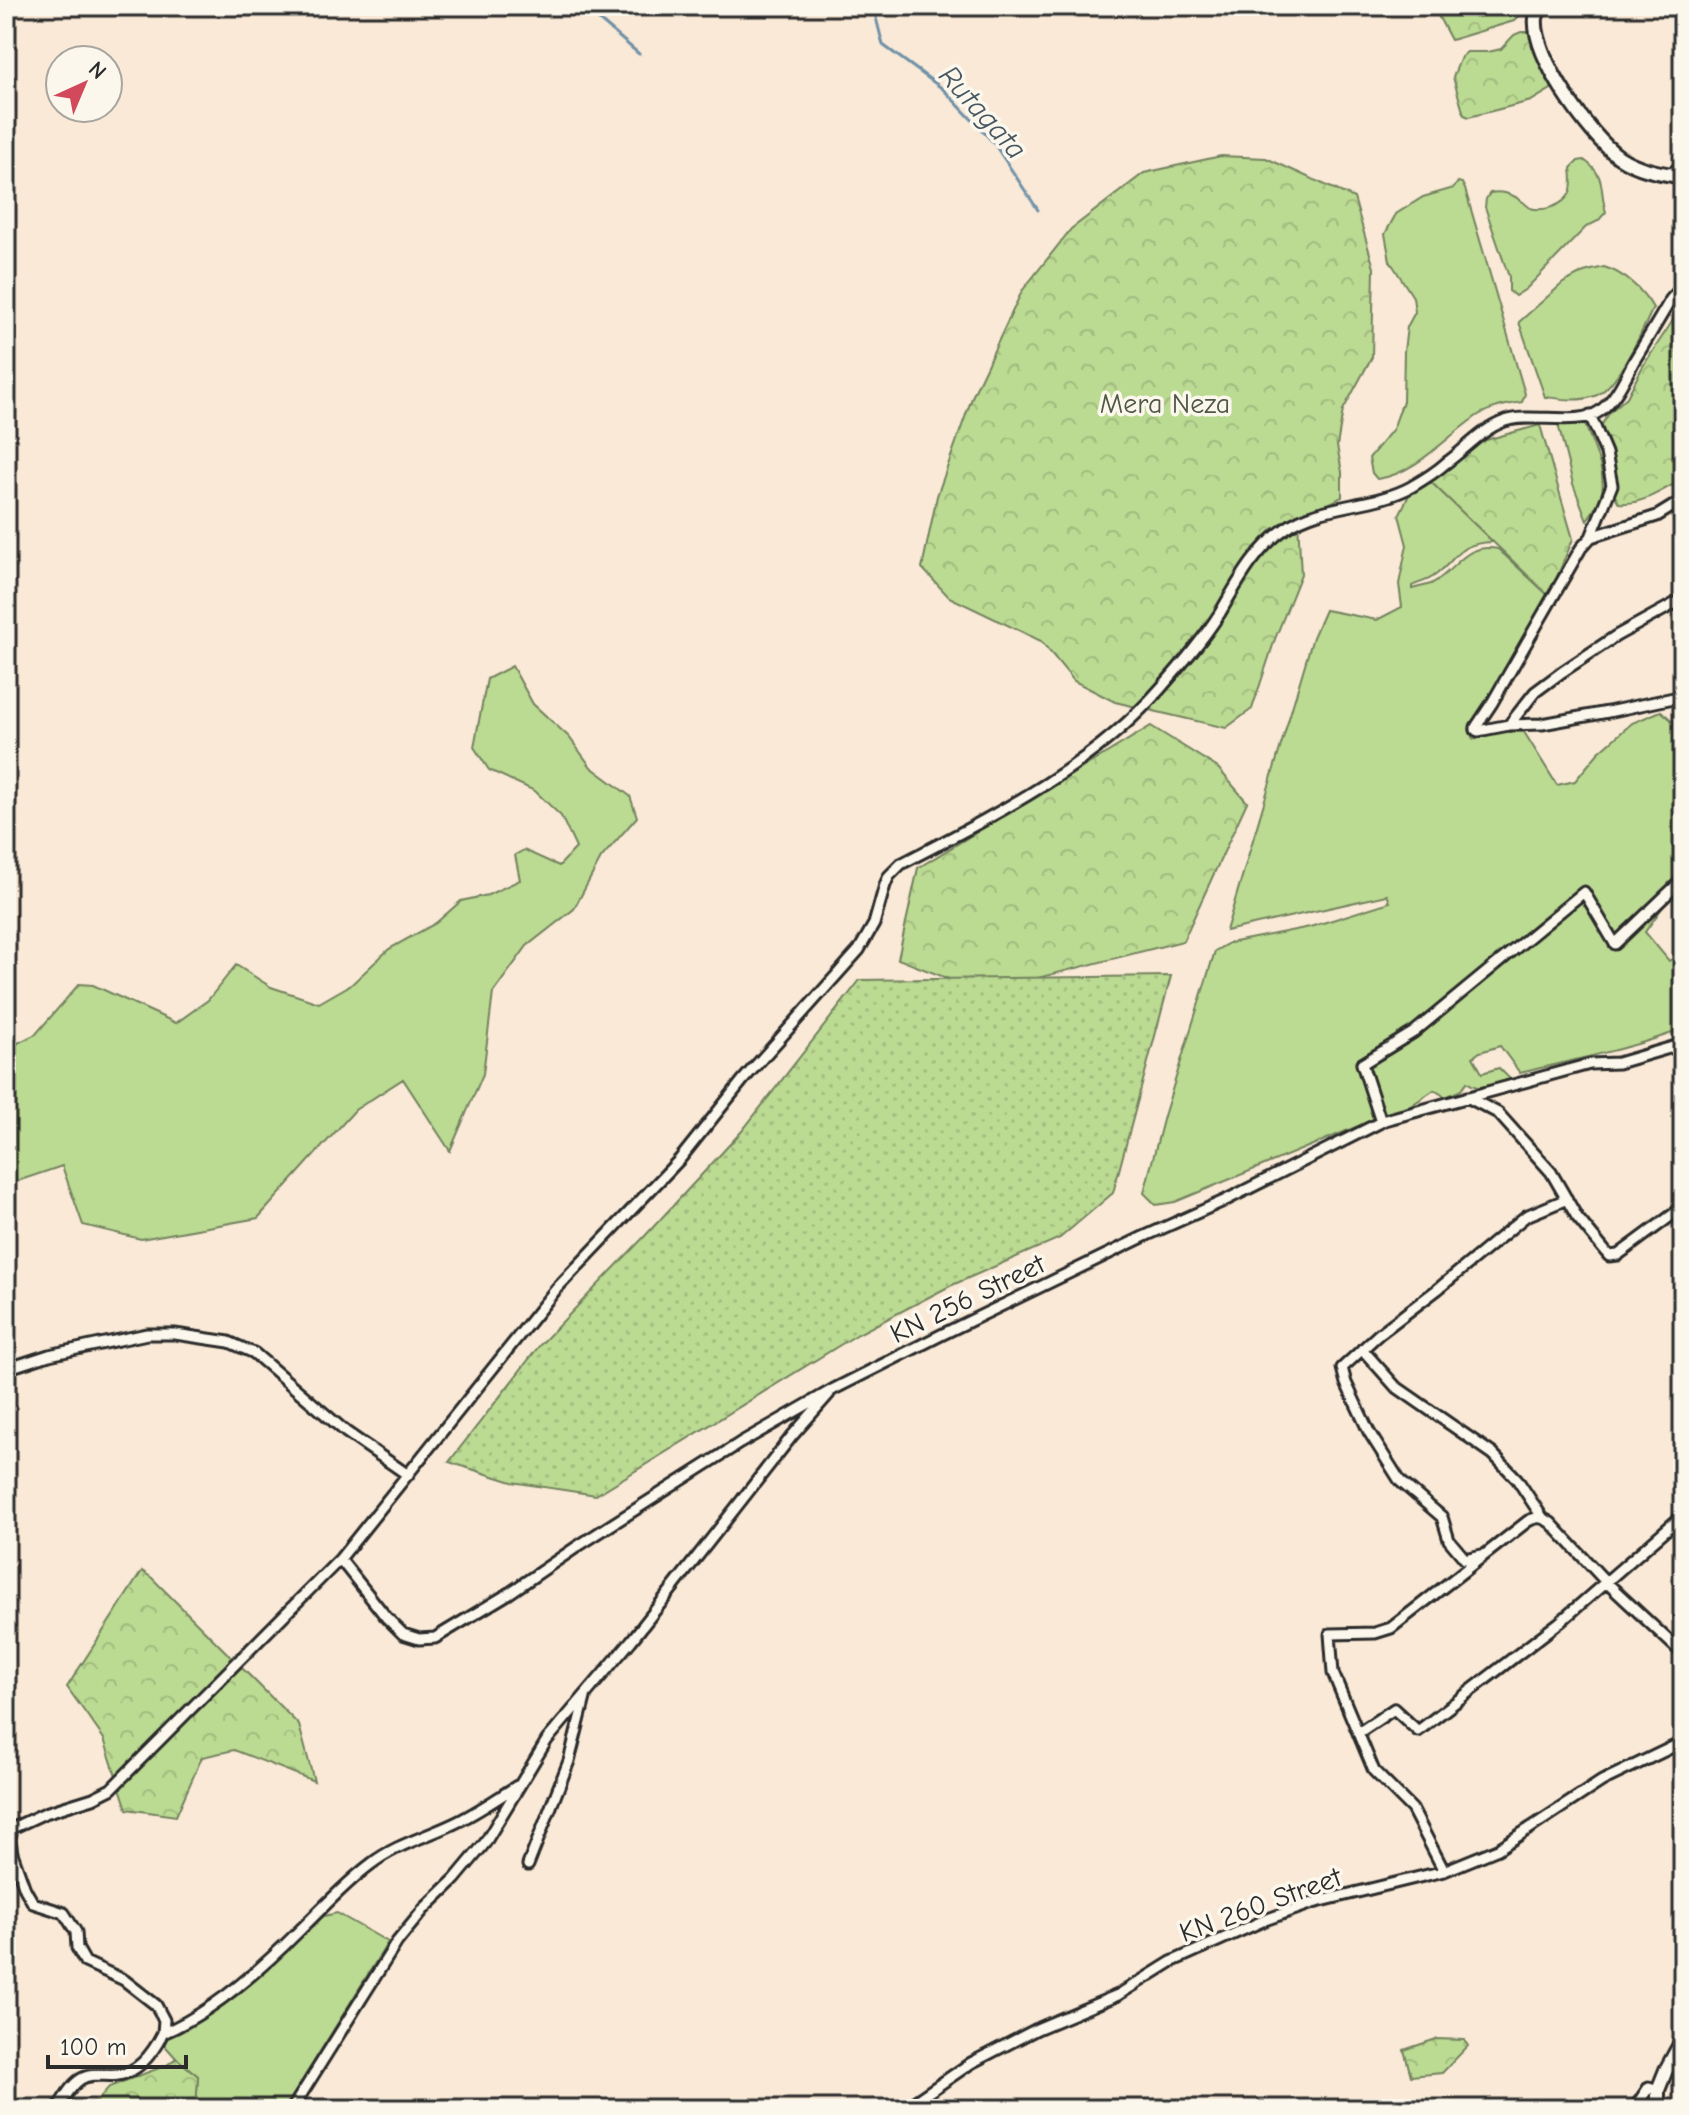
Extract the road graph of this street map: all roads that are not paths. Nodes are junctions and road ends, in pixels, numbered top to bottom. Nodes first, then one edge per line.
1 (1540, 6) edge
2 (1683, 165) edge
3 (1669, 175) junction
4 (1683, 177) edge
5 (1683, 286) edge
6 (1590, 415) junction
7 (1683, 500) edge
8 (1591, 537) junction
9 (1683, 599) edge
10 (1683, 696) edge
11 (1509, 725) junction
12 (1683, 879) edge
13 (1683, 1044) edge
14 (1467, 1097) junction
15 (1381, 1122) junction
16 (1567, 1199) junction
17 (1683, 1207) edge
18 (1362, 1349) junction
19 (6, 1369) edge
20 (834, 1389) junction
21 (408, 1475) junction
22 (1683, 1515) edge
23 (1542, 1517) junction
24 (1486, 1553) junction
25 (340, 1559) junction
26 (1606, 1582) junction
27 (1683, 1654) edge
28 (587, 1690) junction
29 (1358, 1733) junction
30 (1683, 1742) edge
31 (519, 1785) junction
32 (9, 1830) edge
33 (528, 1865) dead end
34 (1444, 1871) junction
35 (163, 2033) junction
36 (1683, 2039) edge
37 (1658, 2090) junction
38 (57, 2109) edge
39 (292, 2109) edge
40 (904, 2109) edge
41 (1634, 2109) edge
42 (1658, 2109) edge

1 - 3 street
2 - 3 street
3 - 4 street
5 - 6 street
6 - 8 street
6 - 21 street
7 - 8 street
8 - 11 street
9 - 11 street
10 - 11 street
12 - 15 street
13 - 14 street, KN 256 Street
14 - 15 street, KN 256 Street
14 - 16 street
15 - 20 street, KN 256 Street
16 - 17 street
16 - 18 street
18 - 23 street
18 - 24 street
19 - 21 street
20 - 25 street, KN 256 Street
20 - 28 street
21 - 25 street
22 - 26 street
23 - 24 street
23 - 26 street
24 - 29 street
25 - 32 street
26 - 27 street
26 - 29 street
28 - 31 street
28 - 33 street
29 - 34 street
30 - 34 street, KN 260 Street
31 - 35 street
31 - 39 street
32 - 35 street
34 - 40 street, KN 260 Street
35 - 38 street
36 - 37 street
37 - 41 street
37 - 42 street

